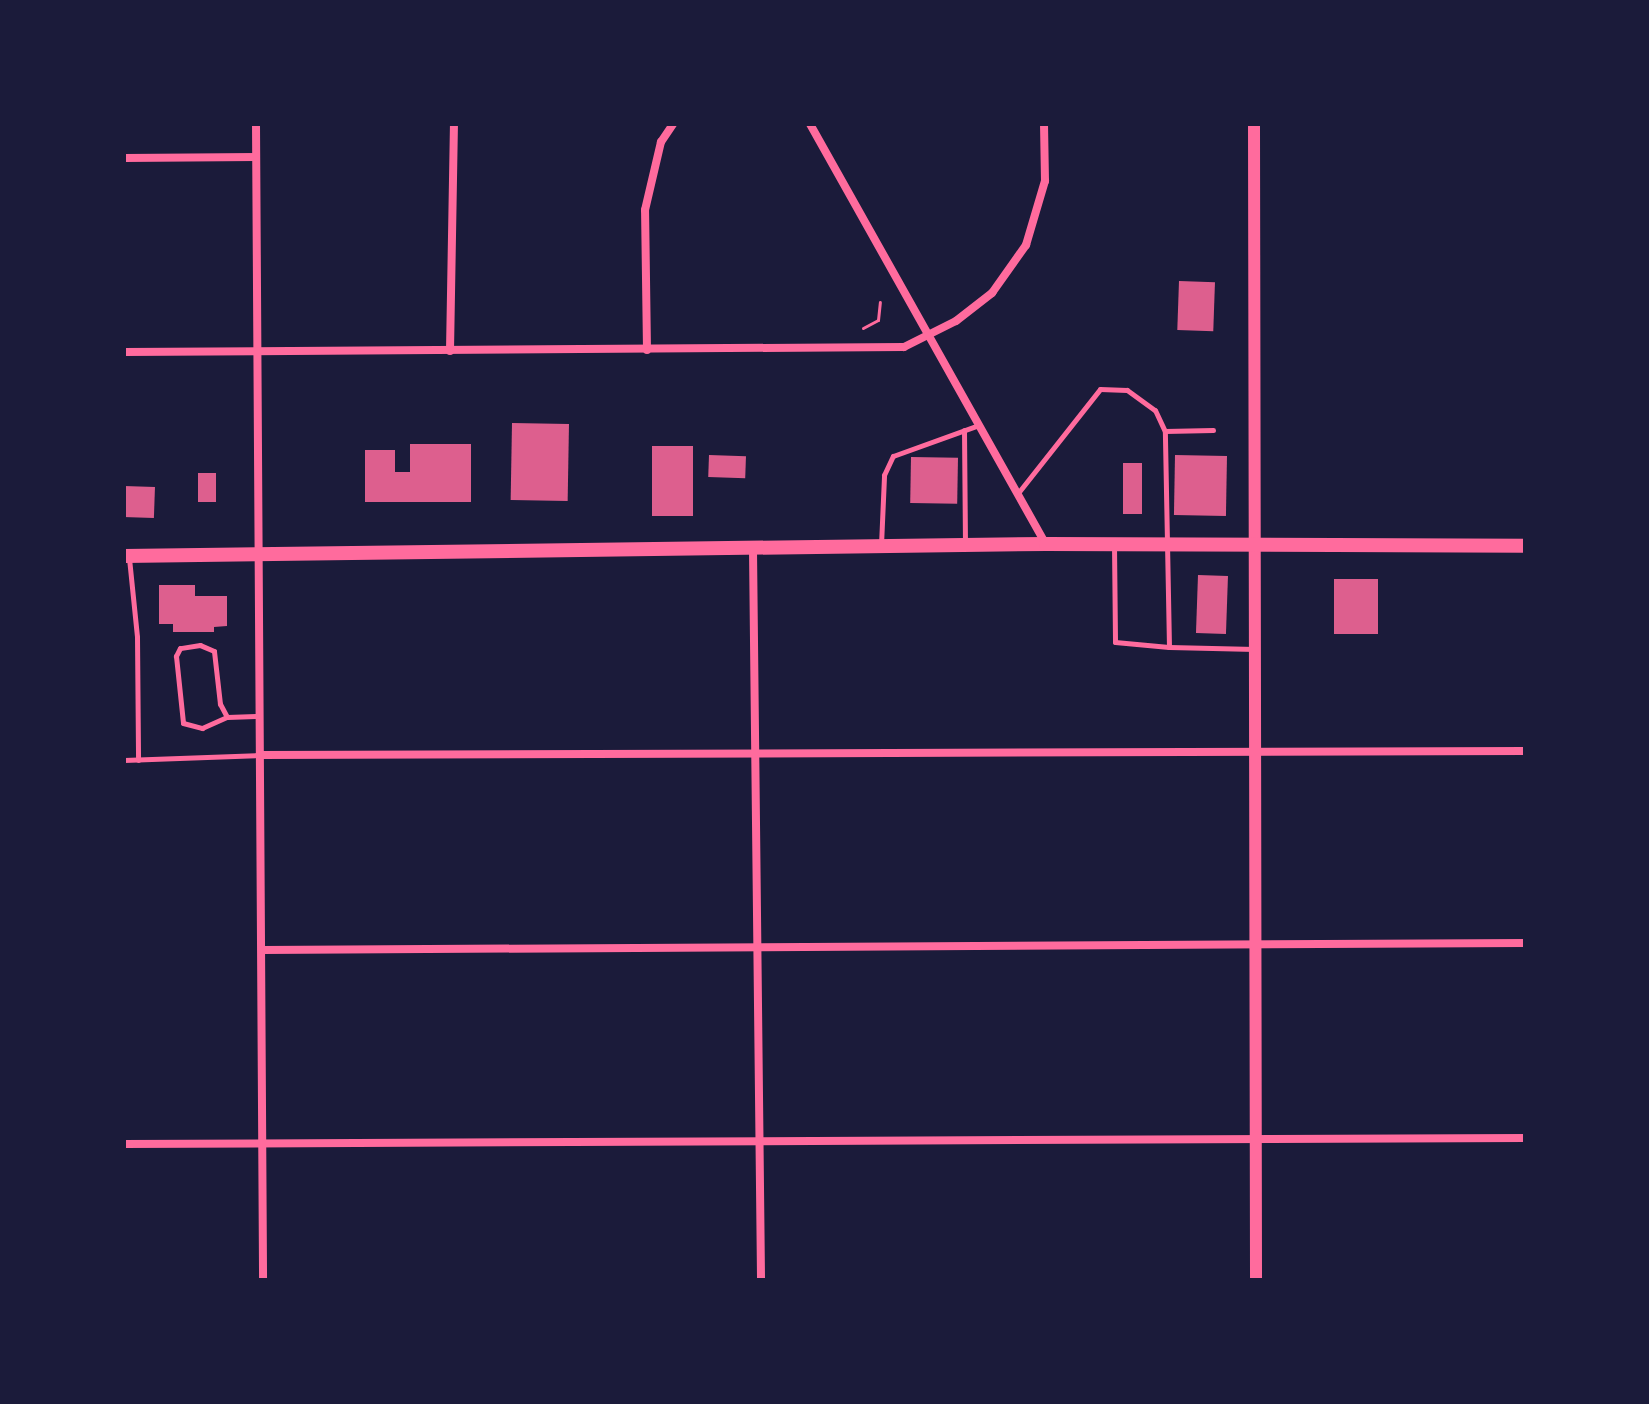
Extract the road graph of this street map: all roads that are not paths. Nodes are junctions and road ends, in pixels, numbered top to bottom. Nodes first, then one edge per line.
1 (256, 124) edge
2 (454, 124) edge
3 (673, 124) edge
4 (810, 124) edge
5 (1044, 124) edge
6 (1254, 124) edge
7 (256, 157) junction
8 (124, 158) edge
9 (929, 337) junction
10 (647, 350) junction
11 (258, 351) junction
12 (450, 351) junction
13 (124, 352) edge
14 (979, 425) junction
15 (964, 430) junction
16 (1213, 430) dead end
17 (1165, 431) junction
18 (1017, 493) junction
19 (1046, 544) junction
20 (965, 545) junction
21 (1114, 545) junction
22 (1167, 545) junction
23 (881, 546) junction
24 (1257, 546) junction
25 (1525, 546) edge
26 (753, 550) junction
27 (260, 555) junction
28 (126, 556) edge
29 (1169, 647) junction
30 (1256, 649) junction
31 (260, 716) junction
32 (227, 717) junction
33 (1525, 751) edge
34 (756, 752) junction
35 (1255, 752) junction
36 (260, 755) junction
37 (124, 760) edge
38 (138, 760) junction
39 (1525, 943) edge
40 (1257, 945) junction
41 (758, 947) junction
42 (262, 950) junction
43 (1525, 1138) edge
44 (1256, 1140) junction
45 (760, 1142) junction
46 (124, 1144) edge
47 (262, 1144) junction
48 (263, 1280) edge
49 (761, 1280) edge
50 (1256, 1280) edge

1 - 7 street
2 - 12 street
3 - 10 street
4 - 9 street
5 - 9 street
6 - 24 street
7 - 8 street
7 - 11 street
9 - 10 street
9 - 14 street
10 - 12 street
11 - 12 street
11 - 13 street
11 - 27 street
14 - 15 lane
14 - 18 street
15 - 20 lane
15 - 23 lane
16 - 17 lane
17 - 18 lane
17 - 22 lane
18 - 19 street
19 - 20 main road
19 - 21 main road
20 - 23 main road
21 - 22 main road
21 - 29 lane
22 - 24 main road
22 - 29 lane
23 - 26 main road
24 - 25 main road
24 - 30 street
26 - 27 main road
26 - 34 street
27 - 28 main road
27 - 31 street
28 - 38 lane
29 - 30 lane
30 - 35 street
31 - 32 lane
31 - 36 street
32 - 32 lane
33 - 35 street
34 - 35 street
34 - 36 street
34 - 41 street
35 - 40 street
36 - 38 lane
36 - 42 street
37 - 38 lane
39 - 40 street
40 - 41 street
40 - 44 street
41 - 42 street
41 - 45 street
42 - 47 street
43 - 44 street
44 - 45 street
44 - 50 street
45 - 47 street
45 - 49 street
46 - 47 street
47 - 48 street

